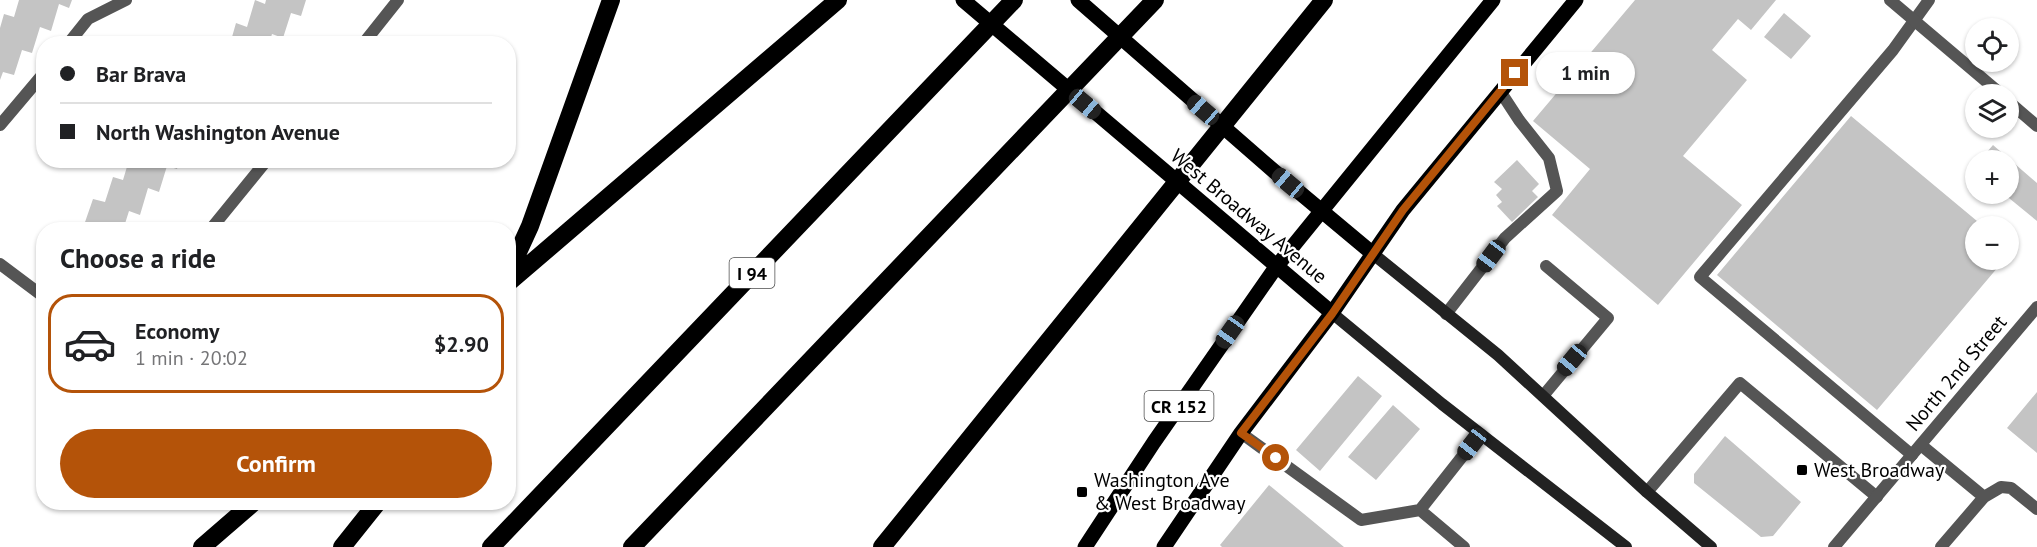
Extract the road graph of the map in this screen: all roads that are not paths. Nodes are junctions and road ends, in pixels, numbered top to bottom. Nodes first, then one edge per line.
1 (126, 0) edge
2 (398, 0) edge
3 (610, 0) edge
4 (838, 0) edge
5 (963, 0) edge
6 (1014, 0) edge
7 (1078, 0) edge
8 (1155, 0) edge
9 (1324, 0) edge
10 (1493, 0) edge
11 (1576, 0) edge
12 (1890, 0) edge
13 (1929, 0) edge
14 (1914, 20) junction
15 (75, 36) edge
16 (369, 36) edge
17 (36, 83) edge
18 (1989, 84) edge
19 (1500, 91) junction
20 (2019, 110) edge
21 (0, 126) edge
22 (2037, 126) edge
23 (260, 168) edge
24 (1321, 210) junction
25 (217, 222) edge
26 (1372, 253) junction
27 (516, 257) edge
28 (0, 264) edge
29 (1546, 266) dead end
30 (1276, 267) junction
31 (516, 276) edge
32 (36, 291) edge
33 (2037, 308) edge
34 (1332, 314) junction
35 (1446, 314) junction
36 (1543, 396) junction
37 (1241, 433) junction
38 (1480, 434) junction
39 (1920, 445) junction
40 (1912, 455) junction
41 (1647, 492) junction
42 (1877, 497) junction
43 (1984, 497) junction
44 (2037, 509) edge
45 (245, 510) edge
46 (372, 510) edge
47 (1420, 510) junction
48 (202, 547) edge
49 (342, 547) edge
50 (491, 547) edge
51 (632, 547) edge
52 (882, 547) edge
53 (1085, 547) edge
54 (1164, 547) edge
55 (1464, 547) edge
56 (1626, 547) edge
57 (1711, 547) edge
58 (1834, 547) edge
59 (1941, 547) edge

1 - 15 street
2 - 16 street
3 - 27 highway
4 - 31 highway
5 - 30 main road, West Broadway Avenue
6 - 50 highway, I 94
7 - 24 main road
8 - 51 highway
9 - 52 highway
10 - 24 main road, CR 152
11 - 19 main road
12 - 14 street
13 - 14 street
14 - 18 street
14 - 40 street
17 - 21 street
19 - 26 main road
19 - 35 street
20 - 22 street
23 - 25 street
24 - 26 main road
24 - 30 main road, CR 152
26 - 34 main road
26 - 35 main road
28 - 32 street
29 - 36 street
30 - 34 main road, West Broadway Avenue
30 - 53 main road, CR 152
33 - 39 street, North 2nd Street
34 - 37 main road
34 - 38 main road, West Broadway Avenue
35 - 36 main road
36 - 41 main road
37 - 47 street
37 - 54 main road
38 - 47 street
38 - 56 main road, West Broadway Avenue
39 - 40 street, North 2nd Street
39 - 43 street
40 - 42 street, North 2nd Street
41 - 42 street
41 - 57 main road
42 - 58 street, North 2nd Street
43 - 44 street
43 - 59 street
45 - 48 highway
46 - 49 highway
47 - 55 street

